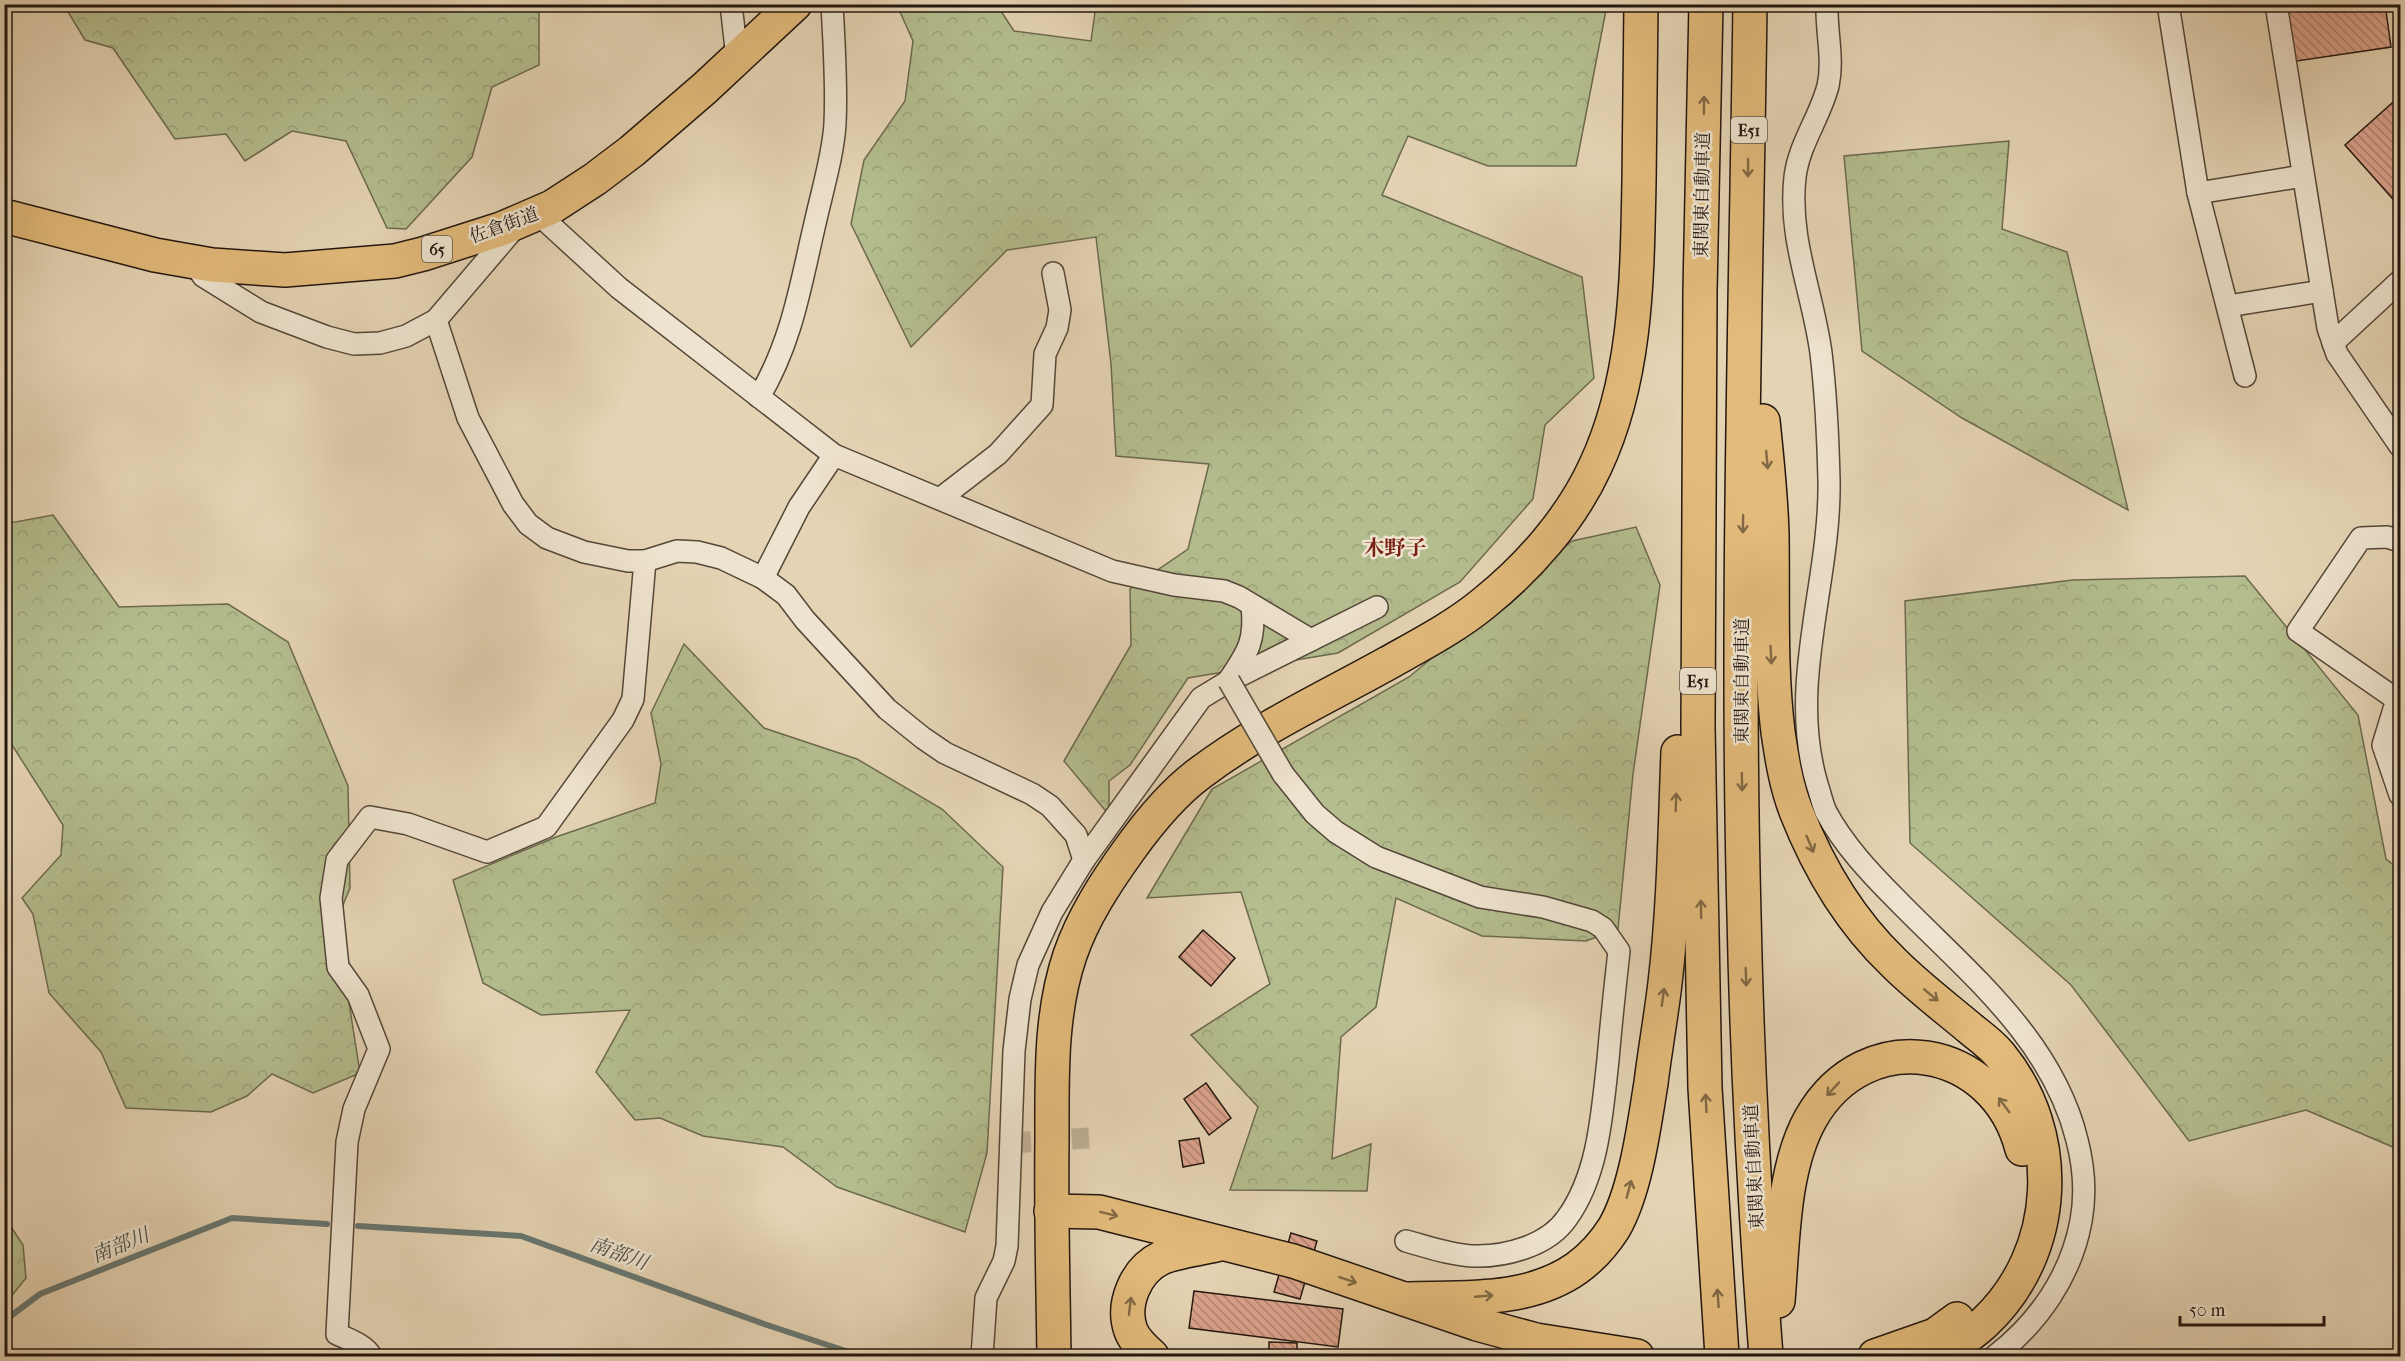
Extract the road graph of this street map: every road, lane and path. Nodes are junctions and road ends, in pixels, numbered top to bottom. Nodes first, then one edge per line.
1 (731, 4) edge
2 (795, 4) edge
3 (832, 4) edge
4 (1641, 4) edge
5 (1706, 4) edge
6 (1750, 4) edge
7 (1827, 4) edge
8 (2168, 4) edge
9 (2276, 4) edge
10 (737, 58) junction
11 (2303, 176) junction
12 (2198, 194) junction
13 (4, 216) edge
14 (529, 217) junction
15 (1747, 255) junction
16 (194, 262) junction
17 (1053, 273) dead end
18 (2400, 281) edge
19 (1700, 291) junction
20 (2322, 291) junction
21 (2228, 306) junction
22 (436, 320) junction
23 (2333, 343) junction
24 (2245, 376) dead end
25 (759, 397) junction
26 (2400, 446) edge
27 (834, 454) junction
28 (941, 498) junction
29 (2400, 541) edge
30 (645, 561) junction
31 (763, 578) junction
32 (1252, 606) junction
33 (1377, 607) dead end
34 (1311, 640) junction
35 (1229, 681) junction
36 (2400, 701) edge
37 (2400, 795) edge
38 (1084, 860) junction
39 (1051, 1211) junction
40 (1406, 1241) dead end
41 (1224, 1243) junction
42 (1405, 1299) junction
43 (371, 1356) edge
44 (982, 1356) edge
45 (1054, 1356) edge
46 (1152, 1356) edge
47 (1637, 1356) edge
48 (1722, 1356) edge
49 (1766, 1356) edge
50 (1777, 1356) edge
51 (1875, 1356) edge
52 (1936, 1356) edge
53 (1995, 1356) edge

1 - 10 street
2 - 10 main road, 佐倉街道 / 65
3 - 25 street
4 - 39 main road
19 -> 5 main road, 東関東自動車道 / E51
6 -> 15 main road, 東関東自動車道 / E51
7 - 53 street
8 - 12 street
9 - 11 street
10 - 14 main road, 佐倉街道 / 65
11 - 12 street
11 - 20 street
12 - 21 street
13 - 16 main road, 佐倉街道 / 65
14 - 16 main road, 佐倉街道 / 65
14 - 22 street
14 - 25 street
15 -> 49 main road, 東関東自動車道 / E51
15 -> 52 main road
16 - 22 street
17 - 28 street
18 - 23 street
42 -> 19 main road
48 -> 19 main road, 東関東自動車道 / E51
20 - 21 street
20 - 23 street
21 - 24 street
22 - 30 street
23 - 26 street
25 - 27 street
27 - 28 street
27 - 31 street
28 - 32 street
29 - 36 street
30 - 31 street
30 - 43 street
31 - 38 street
32 - 34 street
32 - 35 street
33 - 34 street
34 - 35 street
35 - 38 street
35 - 40 street, bridge
36 - 37 street
38 - 44 street
39 -> 41 main road
39 - 45 main road
41 -> 42 main road
46 -> 41 main road
42 - 47 main road
51 -> 50 main road

